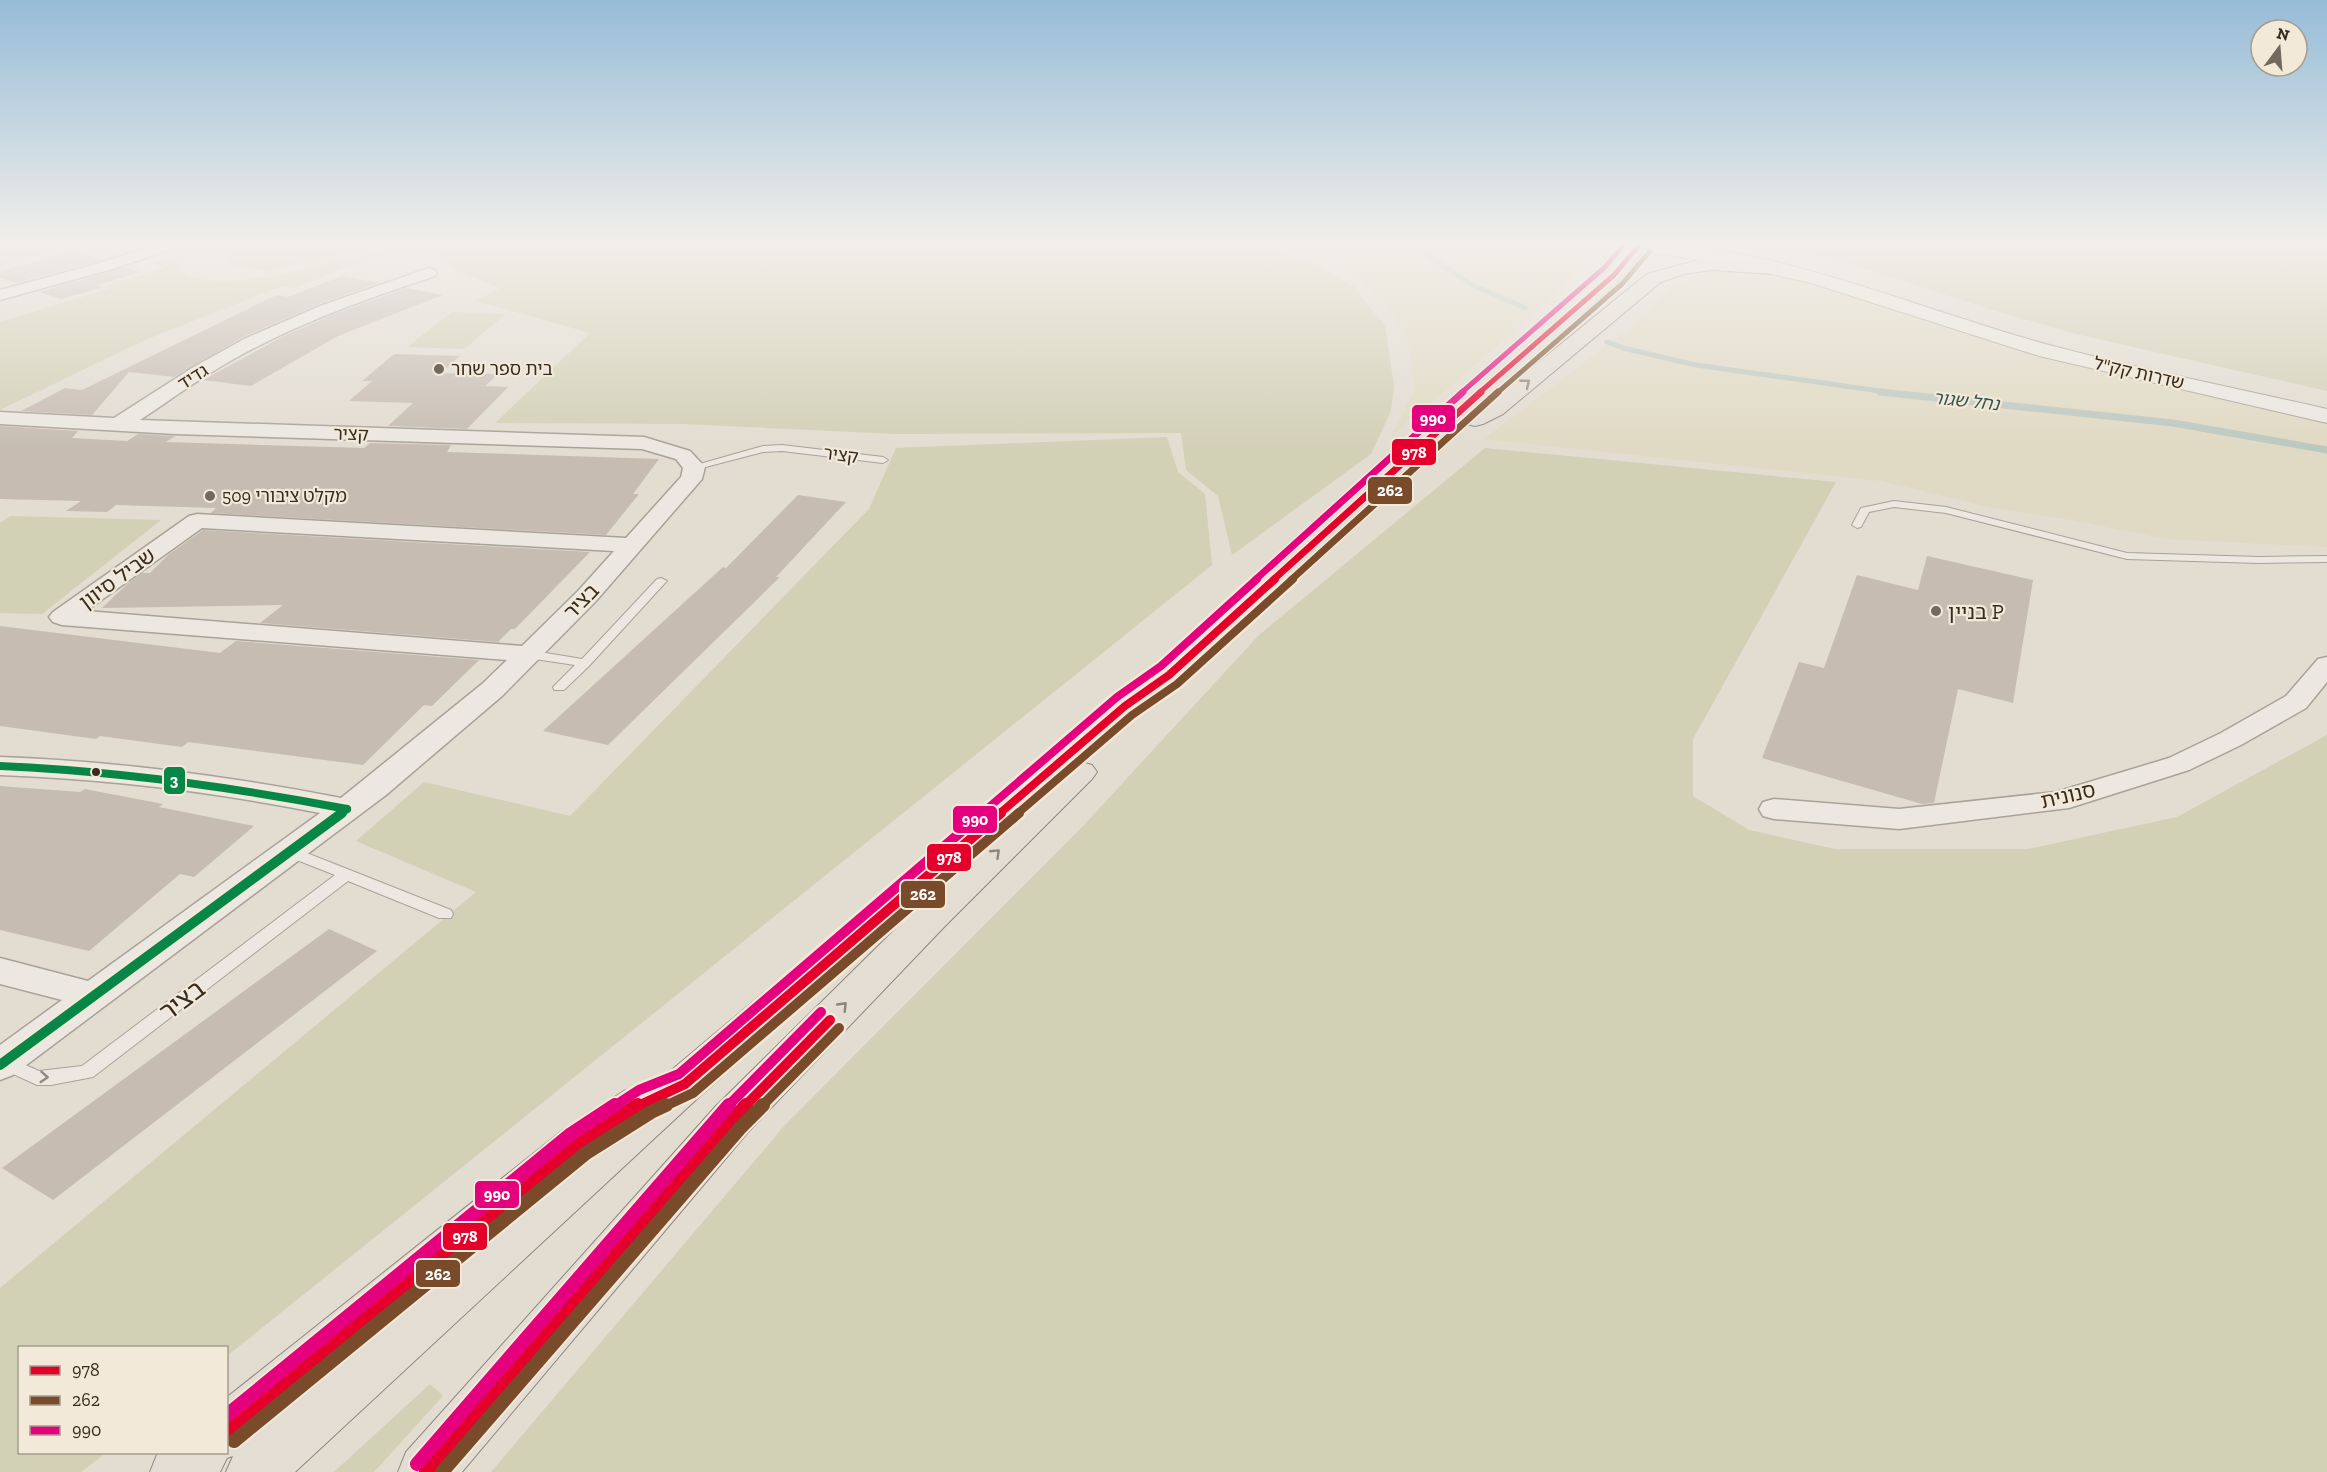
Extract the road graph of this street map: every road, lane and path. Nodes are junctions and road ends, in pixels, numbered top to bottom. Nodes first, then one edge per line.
1 (322, 312) edge
2 (1572, 312) edge
3 (1613, 312) edge
4 (1923, 312) edge
5 (1967, 312) edge
6 (2327, 403) edge
7 (2327, 416) edge
8 (0, 418) edge
9 (118, 425) junction
10 (1423, 446) junction
11 (883, 460) dead end
12 (694, 467) junction
13 (1857, 525) dead end
14 (633, 545) junction
15 (2327, 559) edge
16 (661, 581) dead end
17 (528, 654) junction
18 (585, 663) junction
19 (2327, 665) edge
20 (1169, 675) junction
21 (559, 687) dead end
22 (0, 766) edge
23 (347, 809) junction
24 (1774, 809) dead end
25 (289, 852) junction
26 (346, 874) junction
27 (445, 914) dead end
28 (0, 971) edge
29 (94, 996) junction
30 (2, 1064) edge
31 (685, 1084) junction
32 (228, 1430) edge
33 (200, 1454) edge
34 (178, 1472) edge
35 (254, 1472) edge
36 (426, 1472) edge

1 - 9 street, גדיד
2 - 10 main road
10 -> 3 main road
4 - 7 street, שדרות קק"ל
5 - 6 street, שדרות קק"ל
8 - 9 street, קציר
9 - 12 street, קציר
10 - 20 main road
11 - 12 lane, קציר
12 - 14 street
13 - 15 lane
14 - 17 street, בציר
14 - 17 street, שביל סיוון
16 - 18 lane
17 - 18 lane
17 - 23 street, בציר
18 - 21 lane
19 - 24 street, סנונית
20 - 31 main road
36 -> 20 main road
22 - 23 street
23 - 25 street, בציר
25 - 26 lane
25 - 29 street, בציר
26 - 27 lane
30 -> 26 lane, בציר
28 - 29 street
29 - 30 street, בציר
31 - 32 main road
31 - 35 main road
33 - 34 main road

